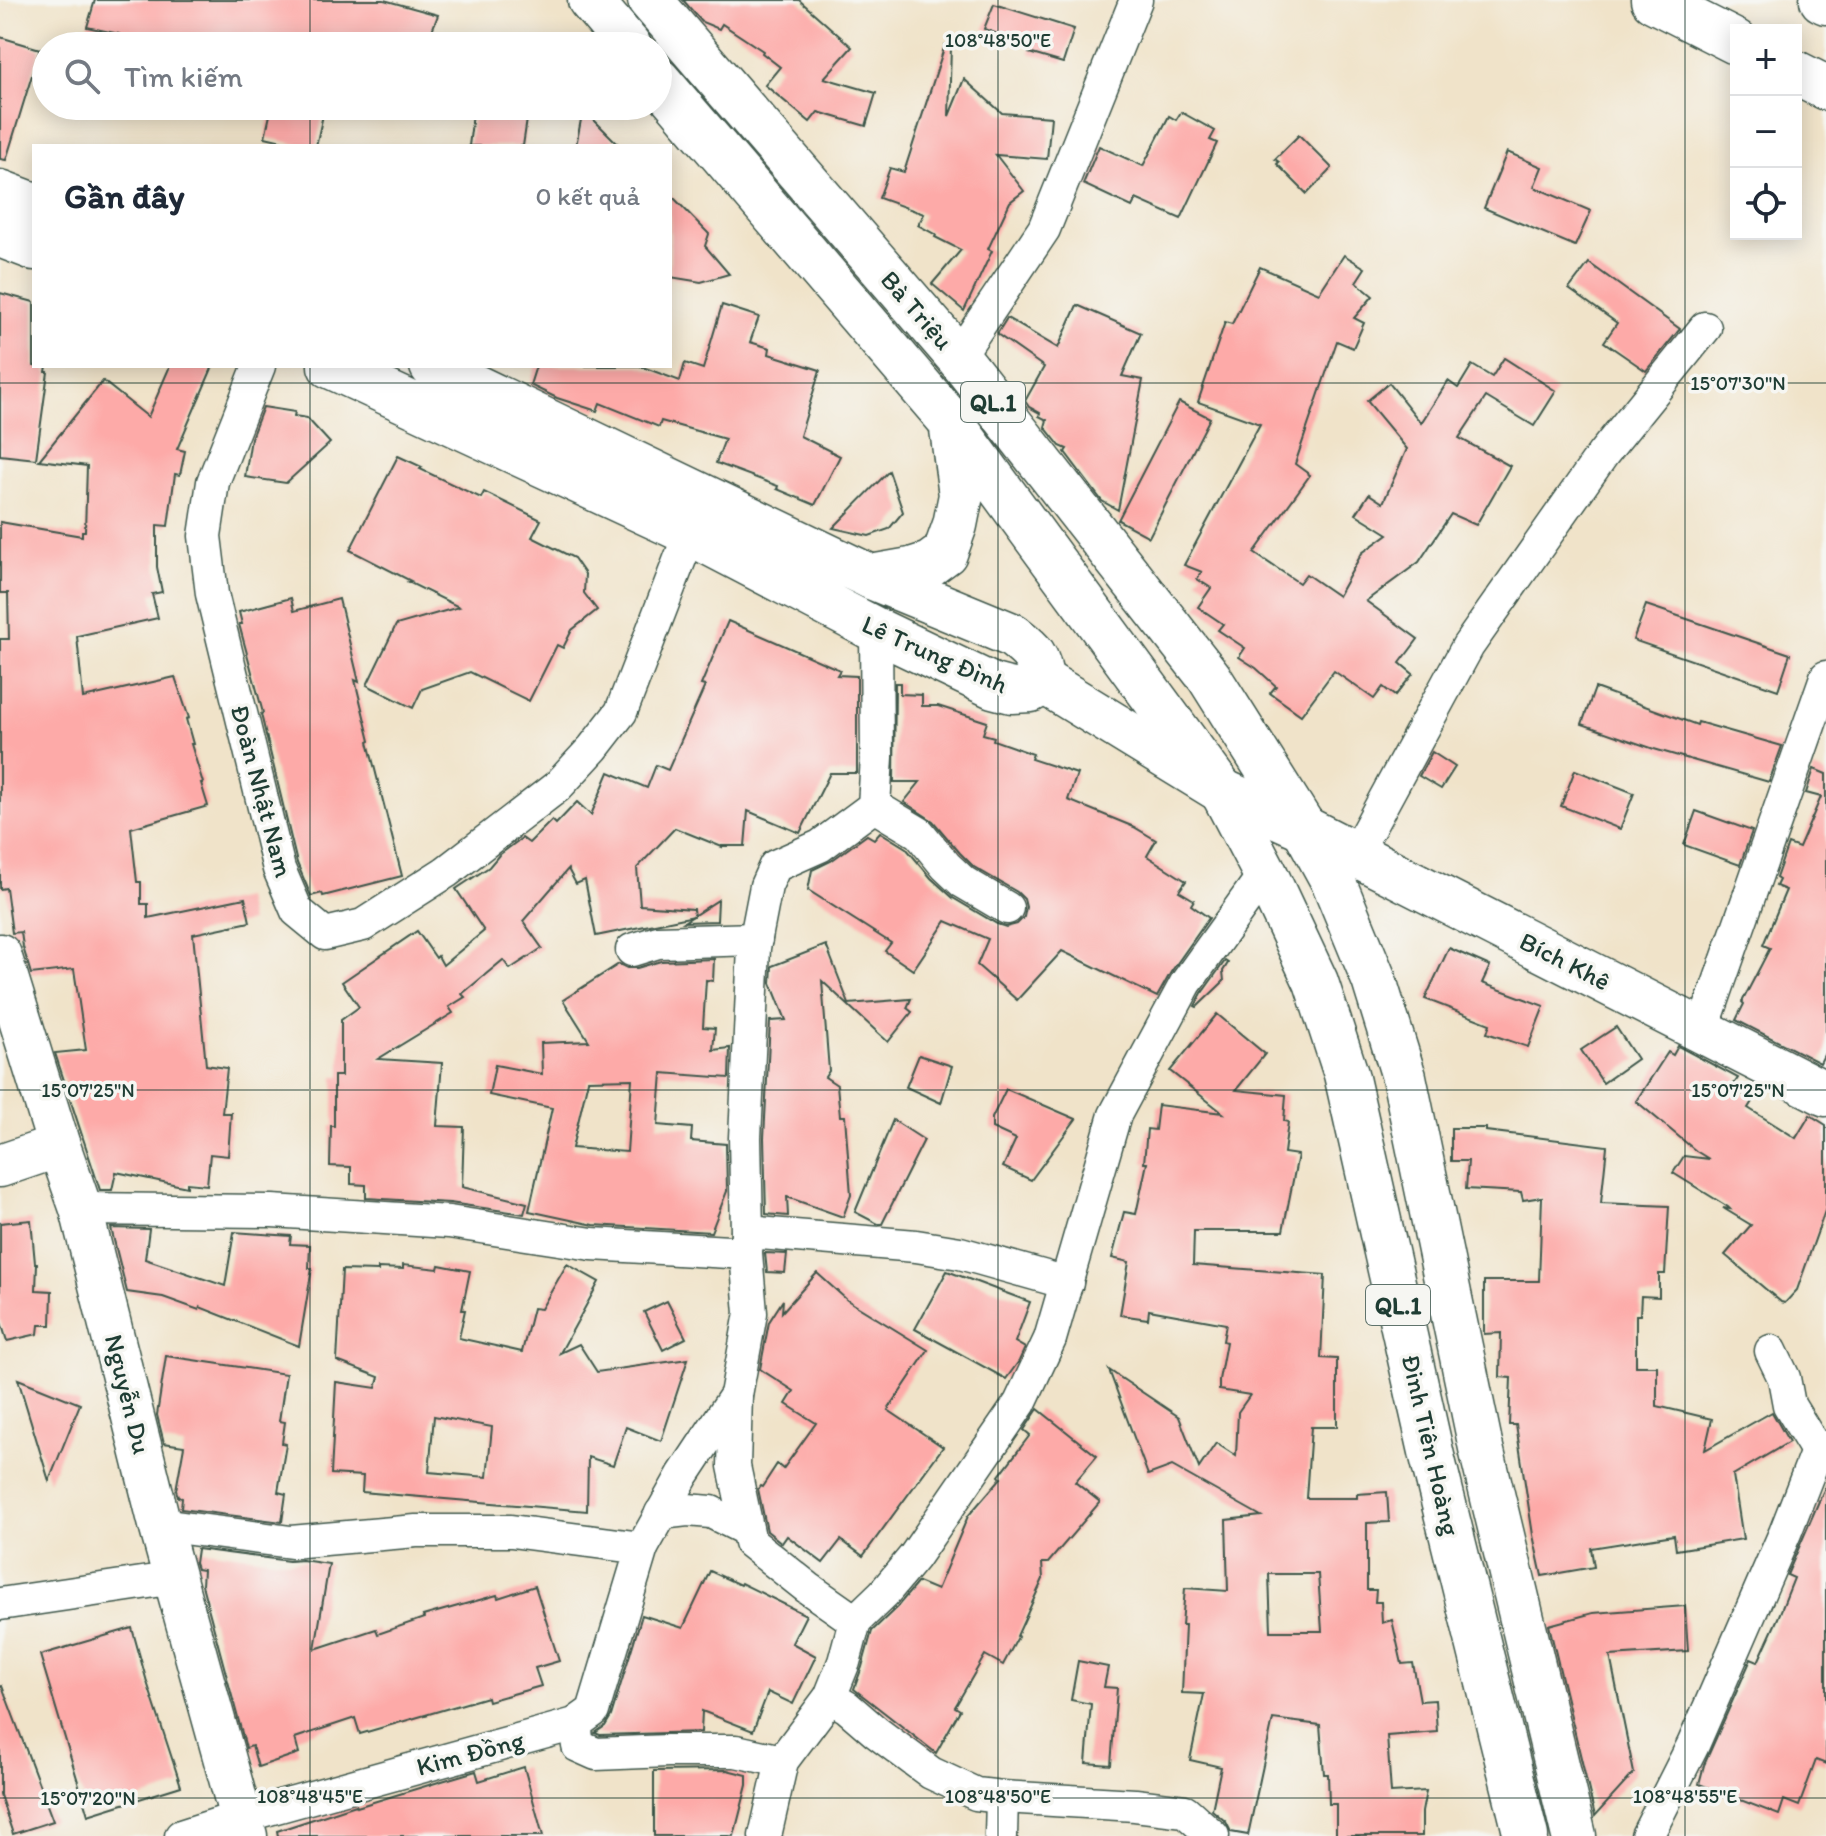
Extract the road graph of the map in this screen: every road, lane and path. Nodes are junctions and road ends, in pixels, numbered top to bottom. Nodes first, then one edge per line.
1 (590, 0) edge
2 (650, 0) edge
3 (1653, 0) edge
4 (1131, 3) edge
5 (617, 32) edge
6 (1730, 39) edge
7 (1802, 76) edge
8 (1826, 88) edge
9 (672, 96) edge
10 (0, 192) edge
11 (32, 204) edge
12 (0, 235) edge
13 (32, 247) edge
14 (1705, 328) dead end
15 (958, 357) junction
16 (258, 368) edge
17 (334, 368) edge
18 (436, 368) edge
19 (952, 423) junction
20 (690, 533) junction
21 (871, 577) junction
22 (876, 630) junction
23 (1826, 677) edge
24 (1041, 680) junction
25 (1222, 791) junction
26 (874, 806) junction
27 (1304, 828) junction
28 (1355, 854) junction
29 (1265, 873) junction
30 (1007, 908) dead end
31 (756, 939) junction
32 (632, 950) dead end
33 (0, 955) edge
34 (1702, 1031) junction
35 (1826, 1094) edge
36 (59, 1146) junction
37 (0, 1166) edge
38 (81, 1209) junction
39 (746, 1242) junction
40 (1067, 1283) junction
41 (1771, 1351) dead end
42 (736, 1395) junction
43 (1821, 1449) edge
44 (661, 1513) junction
45 (160, 1525) junction
46 (747, 1530) junction
47 (642, 1548) junction
48 (176, 1578) junction
49 (0, 1604) edge
50 (855, 1621) junction
51 (830, 1697) junction
52 (575, 1724) junction
53 (782, 1761) junction
54 (1002, 1797) junction
55 (243, 1826) edge
56 (181, 1836) edge
57 (765, 1836) edge
58 (1001, 1836) edge
59 (1213, 1836) edge
60 (1526, 1836) edge
61 (1574, 1836) edge
62 (1647, 1836) edge

1 - 5 main road
2 - 15 main road, Bà Triệu / QL.1
3 - 6 main road
4 - 15 street
7 - 8 main road
9 - 19 main road, Bà Triệu / QL.1
10 - 11 main road
12 - 13 main road
14 - 28 street
15 - 27 main road, Bà Triệu / QL.1
16 - 20 street, Đoàn Nhật Nam
17 - 20 main road, Lê Trung Đình
18 - 21 main road, Lê Trung Đình
19 - 21 main road
19 - 25 main road, Bà Triệu / QL.1
20 - 22 main road, Lê Trung Đình
21 - 24 main road, Lê Trung Đình
22 - 24 main road, Lê Trung Đình
22 - 26 street
23 - 34 street
24 - 25 main road, Bích Khê
25 - 27 main road, Bích Khê
25 - 29 main road, Đinh Tiên Hoàng / QL.1
26 - 30 street
26 - 31 street
27 - 28 main road, Bích Khê
27 - 61 main road, Đinh Tiên Hoàng / QL.1
28 - 34 main road, Bích Khê
29 - 40 street
29 - 60 main road, Đinh Tiên Hoàng / QL.1
31 - 32 street
31 - 39 street
33 - 36 street, Nguyễn Du
34 - 35 main road, Bích Khê
36 - 37 street
36 - 38 street, Nguyễn Du
38 - 39 street
38 - 45 street, Nguyễn Du
39 - 40 street
39 - 42 street
40 - 50 street
41 - 43 street
42 - 44 street
42 - 46 street
43 - 62 street
44 - 46 street
44 - 47 street
45 - 47 street
45 - 48 street, Nguyễn Du
46 - 50 street
47 - 52 street
48 - 49 street
48 - 55 street, Nguyễn Du
50 - 51 street
51 - 53 street
51 - 54 street
52 - 53 street
52 - 55 street, Kim Đồng
53 - 57 street
54 - 58 street
54 - 59 street
55 - 56 street, Kim Đồng

